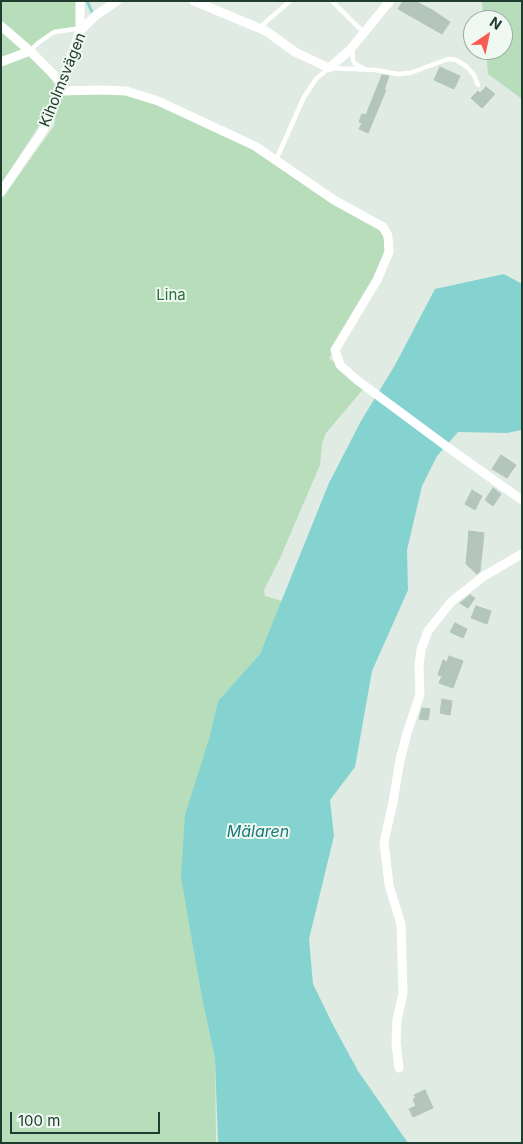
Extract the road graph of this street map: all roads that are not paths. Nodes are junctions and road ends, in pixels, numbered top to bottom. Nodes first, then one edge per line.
1 (80, 1) edge
2 (117, 1) edge
3 (194, 1) edge
4 (290, 1) edge
5 (332, 1) edge
6 (390, 1) edge
7 (1, 26) edge
8 (259, 28) junction
9 (80, 31) junction
10 (364, 32) junction
11 (352, 47) junction
12 (30, 51) junction
13 (1, 62) edge
14 (330, 68) junction
15 (366, 69) junction
16 (478, 85) dead end
17 (61, 87) junction
18 (276, 160) junction
19 (1, 192) edge
20 (522, 500) edge
21 (522, 554) edge
22 (399, 1068) dead end

1 - 9 street
2 - 9 street, Kiholmsvägen
3 - 8 street
4 - 8 lane
5 - 10 lane
6 - 10 street
7 - 12 street
8 - 14 street
9 - 12 lane
9 - 17 street, Kiholmsvägen
10 - 11 street
11 - 14 street
11 - 15 lane
12 - 13 street
12 - 17 street
14 - 15 lane
14 - 18 lane
15 - 16 lane
17 - 18 street
17 - 19 street, Kiholmsvägen
18 - 20 street
21 - 22 street

